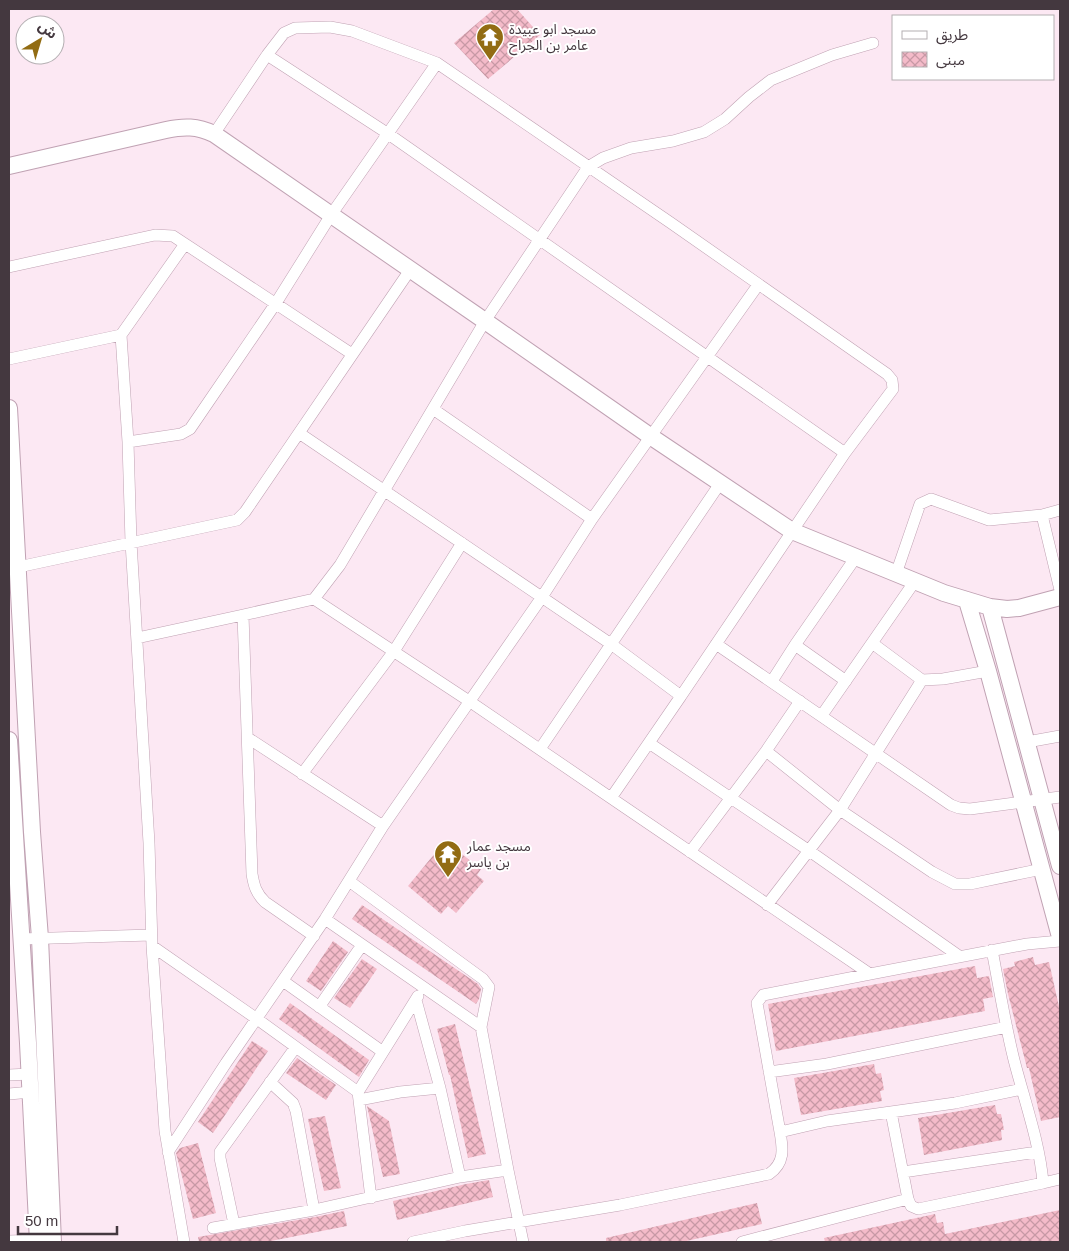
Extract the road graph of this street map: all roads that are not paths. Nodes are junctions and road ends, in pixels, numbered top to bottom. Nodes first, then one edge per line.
1 (873, 43) dead end
2 (267, 55) junction
3 (437, 63) junction
4 (387, 133) junction
5 (214, 134) junction
6 (9, 166) edge
7 (588, 167) junction
8 (331, 214) junction
9 (539, 240) junction
10 (184, 244) junction
11 (9, 267) edge
12 (410, 270) junction
13 (758, 285) junction
14 (276, 304) junction
15 (485, 321) junction
16 (121, 335) junction
17 (352, 354) junction
18 (707, 356) junction
19 (9, 359) edge
20 (9, 408) edge
21 (433, 409) junction
22 (299, 433) junction
23 (650, 436) junction
24 (128, 442) junction
25 (845, 453) junction
26 (721, 482) junction
27 (385, 491) junction
28 (1060, 510) edge
29 (1042, 515) junction
30 (592, 519) junction
31 (792, 531) junction
32 (131, 542) junction
33 (462, 543) junction
34 (856, 557) junction
35 (13, 568) edge
36 (896, 574) junction
37 (915, 581) junction
38 (1060, 590) edge
39 (542, 597) junction
40 (1060, 597) edge
41 (314, 599) junction
42 (967, 601) junction
43 (990, 607) junction
44 (243, 615) junction
45 (137, 638) junction
46 (872, 642) junction
47 (611, 644) junction
48 (716, 644) junction
49 (795, 645) junction
50 (394, 651) junction
51 (988, 671) junction
52 (922, 680) junction
53 (846, 681) junction
54 (772, 682) junction
55 (681, 696) junction
56 (469, 701) junction
57 (800, 701) junction
58 (822, 715) junction
59 (1060, 736) edge
60 (248, 738) junction
61 (9, 740) edge
62 (649, 742) junction
63 (1027, 742) junction
64 (540, 750) junction
65 (766, 751) junction
66 (875, 753) junction
67 (302, 774) junction
68 (1060, 797) edge
69 (611, 798) junction
70 (731, 798) junction
71 (1043, 800) junction
72 (1024, 802) junction
73 (840, 810) junction
74 (383, 826) junction
75 (16, 832) junction
76 (32, 832) junction
77 (808, 850) junction
78 (690, 852) junction
79 (1060, 865) edge
80 (1042, 869) junction
81 (13, 871) edge
82 (349, 881) junction
83 (767, 905) junction
84 (325, 919) junction
85 (314, 936) junction
86 (40, 938) junction
87 (21, 939) junction
88 (1060, 939) edge
89 (151, 940) junction
90 (362, 945) junction
91 (992, 950) junction
92 (958, 956) junction
93 (870, 974) junction
94 (283, 981) junction
95 (423, 988) junction
96 (416, 1000) junction
97 (319, 1007) junction
98 (257, 1019) junction
99 (481, 1027) junction
100 (1007, 1027) junction
101 (295, 1048) junction
102 (383, 1052) junction
103 (770, 1072) junction
104 (30, 1074) junction
105 (9, 1075) edge
106 (270, 1082) junction
107 (440, 1088) junction
108 (1022, 1089) junction
109 (31, 1092) junction
110 (9, 1094) edge
111 (358, 1096) junction
112 (891, 1112) junction
113 (780, 1132) junction
114 (168, 1152) junction
115 (1037, 1152) junction
116 (508, 1170) junction
117 (903, 1172) junction
118 (460, 1177) junction
119 (1060, 1179) edge
120 (1043, 1183) junction
121 (371, 1198) junction
122 (908, 1199) junction
123 (314, 1210) junction
124 (518, 1222) junction
125 (234, 1224) junction
126 (213, 1228) dead end
127 (9, 1241) edge
128 (43, 1241) edge
129 (184, 1242) edge
130 (413, 1242) edge
131 (523, 1242) edge
132 (742, 1242) edge

1 - 7 street
2 - 3 street
2 - 4 street
2 - 5 street
3 - 4 street
3 - 7 street
4 - 8 street
4 - 9 street
5 - 6 main road
5 - 8 main road
7 - 9 street
7 - 13 street
8 - 12 main road
8 - 14 street
9 - 15 street
9 - 18 street
10 - 11 street
10 - 14 street
10 - 16 street
12 - 15 main road
12 - 17 street
13 - 18 street
13 - 25 street
14 - 17 street
14 - 24 street
15 - 21 street
15 - 23 main road
16 - 19 street
16 - 24 street
17 - 22 street
18 - 23 street
18 - 25 street
20 - 35 main road
21 - 27 street
21 - 30 street
22 - 27 street
22 - 32 street
23 - 26 main road
23 - 30 street
24 - 32 street
25 - 31 street
26 - 31 main road
26 - 47 street
27 - 33 street
27 - 41 street
28 - 29 street
29 - 36 street
29 - 38 street
30 - 39 street
31 - 34 main road
31 - 48 street
32 - 35 street
32 - 45 street
33 - 39 street
33 - 50 street
34 - 36 main road
34 - 49 street
35 - 76 main road
36 - 37 main road
37 - 42 main road
37 - 46 street
39 - 47 street
39 - 56 street
40 - 43 main road
41 - 44 street
41 - 50 street
42 - 43 main road
42 - 51 main road
43 - 63 main road
44 - 45 street
44 - 60 street
45 - 89 street
46 - 52 street
46 - 53 street
47 - 55 street
47 - 64 street
48 - 54 street
48 - 55 street
49 - 53 street
49 - 54 street
50 - 56 street
50 - 67 street
51 - 52 street
51 - 72 main road
52 - 66 street
53 - 58 street
54 - 57 street
55 - 62 street
56 - 64 street
56 - 74 street
57 - 58 street
57 - 65 street
58 - 66 street
59 - 63 street
60 - 67 street
60 - 85 street
61 - 75 main road
62 - 69 street
62 - 70 street
63 - 71 main road
64 - 69 street
65 - 70 street
65 - 73 street
66 - 72 street
66 - 73 street
67 - 74 street
68 - 71 street
69 - 78 street
70 - 77 street
70 - 78 street
71 - 72 street
71 - 79 main road
72 - 80 main road
73 - 77 street
73 - 80 street
74 - 82 street
75 - 76 main road
75 - 81 main road
76 - 86 main road
77 - 83 street
77 - 92 street
78 - 83 street
80 - 88 main road
81 - 87 main road
82 - 84 street
82 - 99 street
83 - 93 street
84 - 85 street
84 - 90 street
85 - 94 street
86 - 87 street
86 - 89 street
86 - 128 main road
87 - 104 main road
88 - 91 street
89 - 98 street
89 - 114 street
90 - 95 street
90 - 97 street
91 - 92 street
91 - 100 street
92 - 93 street
93 - 103 street
94 - 97 street
94 - 98 street
95 - 96 street
95 - 99 street
96 - 102 street
96 - 107 street
97 - 102 street
98 - 101 street
98 - 114 street
99 - 116 street
100 - 103 street
100 - 108 street
101 - 106 street
101 - 111 street
102 - 111 street
103 - 113 street
104 - 105 street
104 - 109 main road
106 - 123 street
106 - 125 street
107 - 111 street
107 - 118 street
108 - 112 street
108 - 115 street
109 - 110 street
109 - 128 main road
111 - 121 street
112 - 113 street
112 - 117 street
113 - 124 street
114 - 129 street
115 - 117 street
115 - 120 street
116 - 118 street
116 - 124 street
117 - 122 street
118 - 121 street
119 - 120 street
120 - 122 street
121 - 123 street
122 - 132 street
123 - 125 street
124 - 130 street
124 - 131 street
125 - 126 street
127 - 128 street

